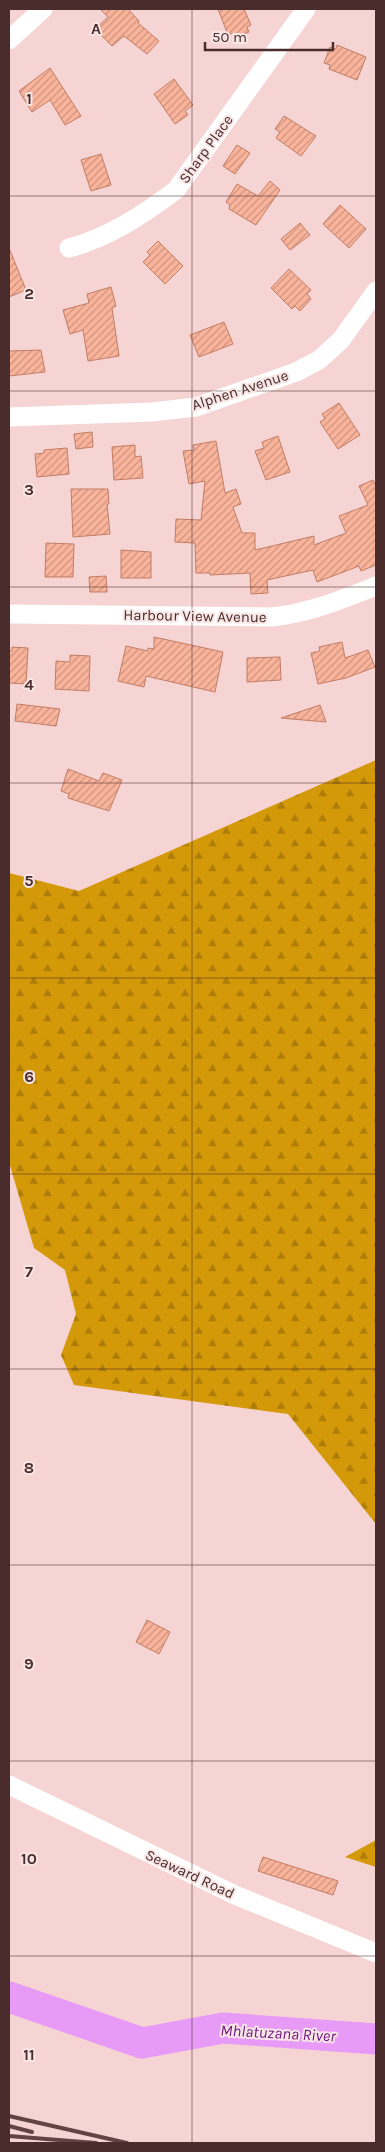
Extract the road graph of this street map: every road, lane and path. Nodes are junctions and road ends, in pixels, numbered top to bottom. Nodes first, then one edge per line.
1 (43, 9) edge
2 (306, 9) edge
3 (9, 40) edge
4 (69, 248) dead end
5 (376, 291) edge
6 (9, 416) edge
7 (376, 586) edge
8 (9, 614) edge
9 (9, 1785) edge
10 (376, 1953) edge

1 - 3 street
2 - 4 street, Sharp Place
5 - 6 street, Alphen Avenue
7 - 8 street, Harbour View Avenue
9 - 10 street, Seaward Road

